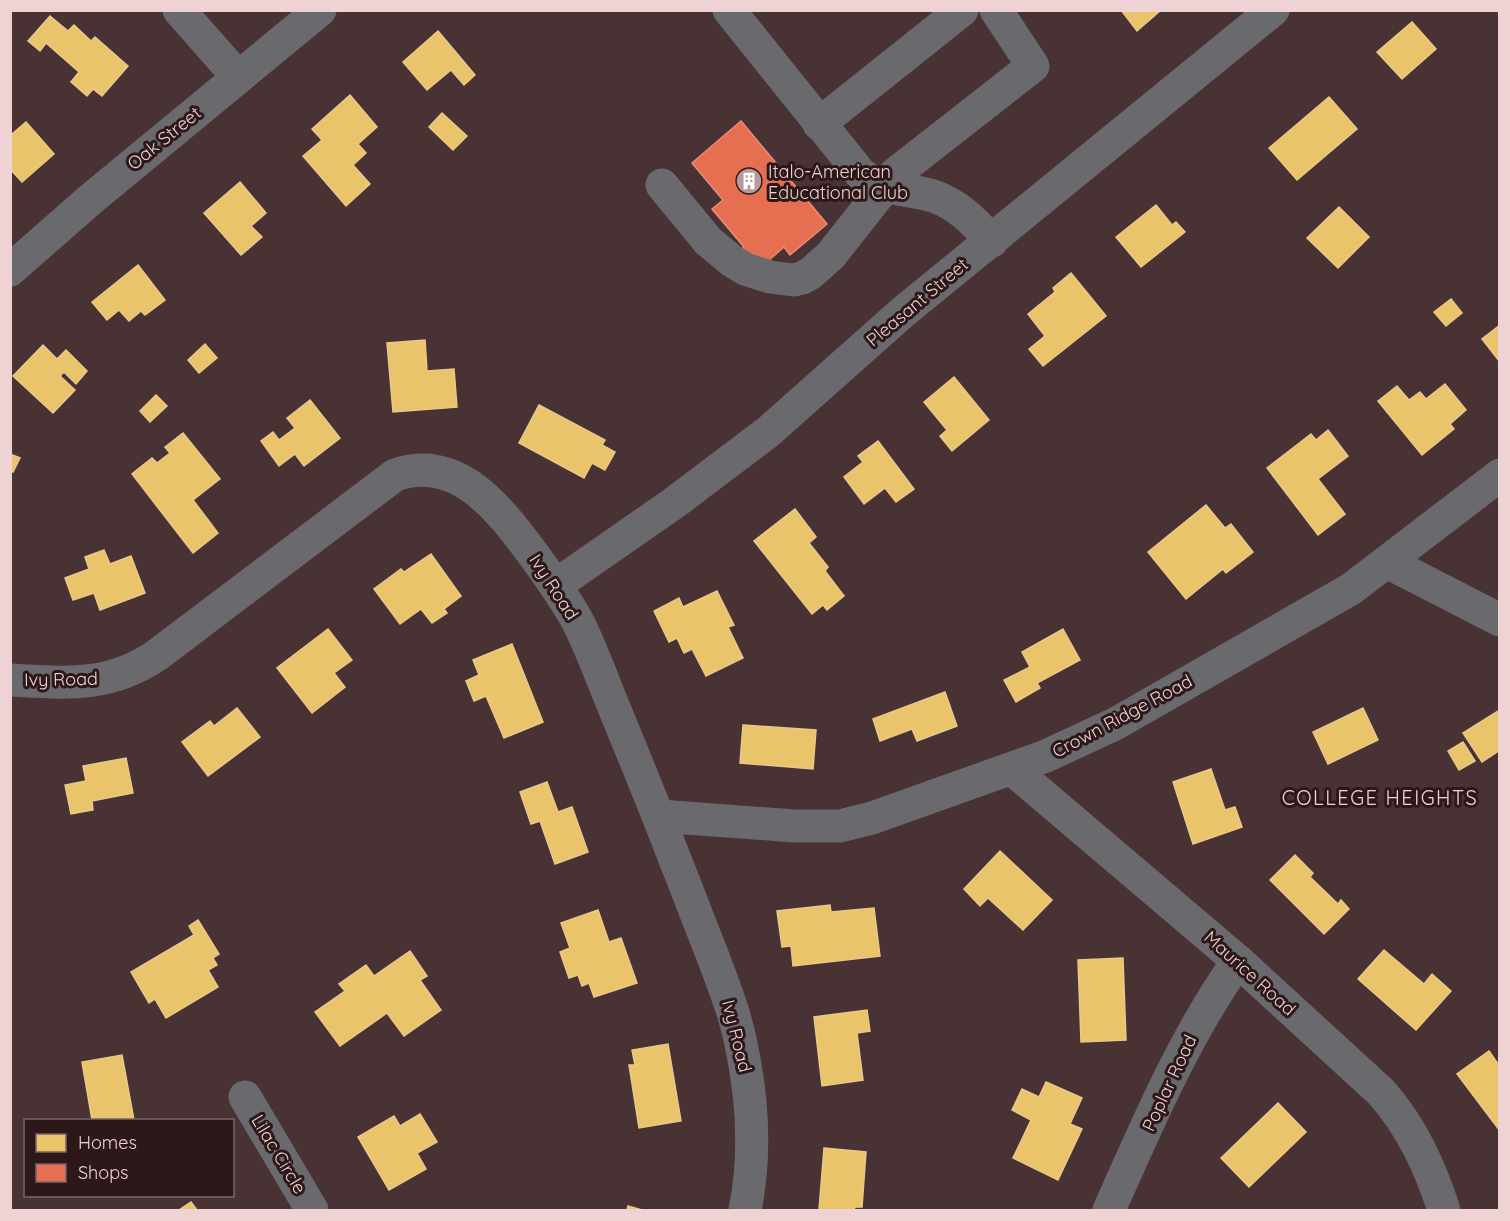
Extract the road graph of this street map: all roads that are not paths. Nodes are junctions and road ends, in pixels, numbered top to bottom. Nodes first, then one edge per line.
1 (179, 10) edge
2 (320, 10) edge
3 (729, 10) edge
4 (962, 10) edge
5 (996, 10) edge
6 (1273, 10) edge
7 (238, 77) junction
8 (819, 124) junction
9 (662, 185) dead end
10 (884, 187) junction
11 (992, 241) junction
12 (10, 270) edge
13 (1500, 475) edge
14 (1387, 562) junction
15 (556, 585) junction
16 (1500, 620) edge
17 (10, 680) edge
18 (1012, 769) junction
19 (659, 816) junction
20 (1238, 961) junction
21 (245, 1097) dead end
22 (312, 1210) edge
23 (745, 1210) edge
24 (1109, 1210) edge
25 (1444, 1210) edge

1 - 7 street
2 - 7 street, Oak Street
3 - 8 street
4 - 8 street
5 - 10 street
6 - 11 street, Pleasant Street
7 - 12 street, Oak Street
8 - 10 street
9 - 10 street
10 - 11 street
11 - 15 street, Pleasant Street
13 - 14 street, Crown Ridge Road
14 - 16 street
14 - 18 street, Crown Ridge Road
15 - 17 street, Ivy Road
15 - 19 street, Ivy Road
18 - 19 street, Crown Ridge Road
18 - 20 street, Maurice Road
19 - 23 street, Ivy Road
20 - 24 street, Poplar Road
20 - 25 street, Maurice Road
21 - 22 street, Lilac Circle

